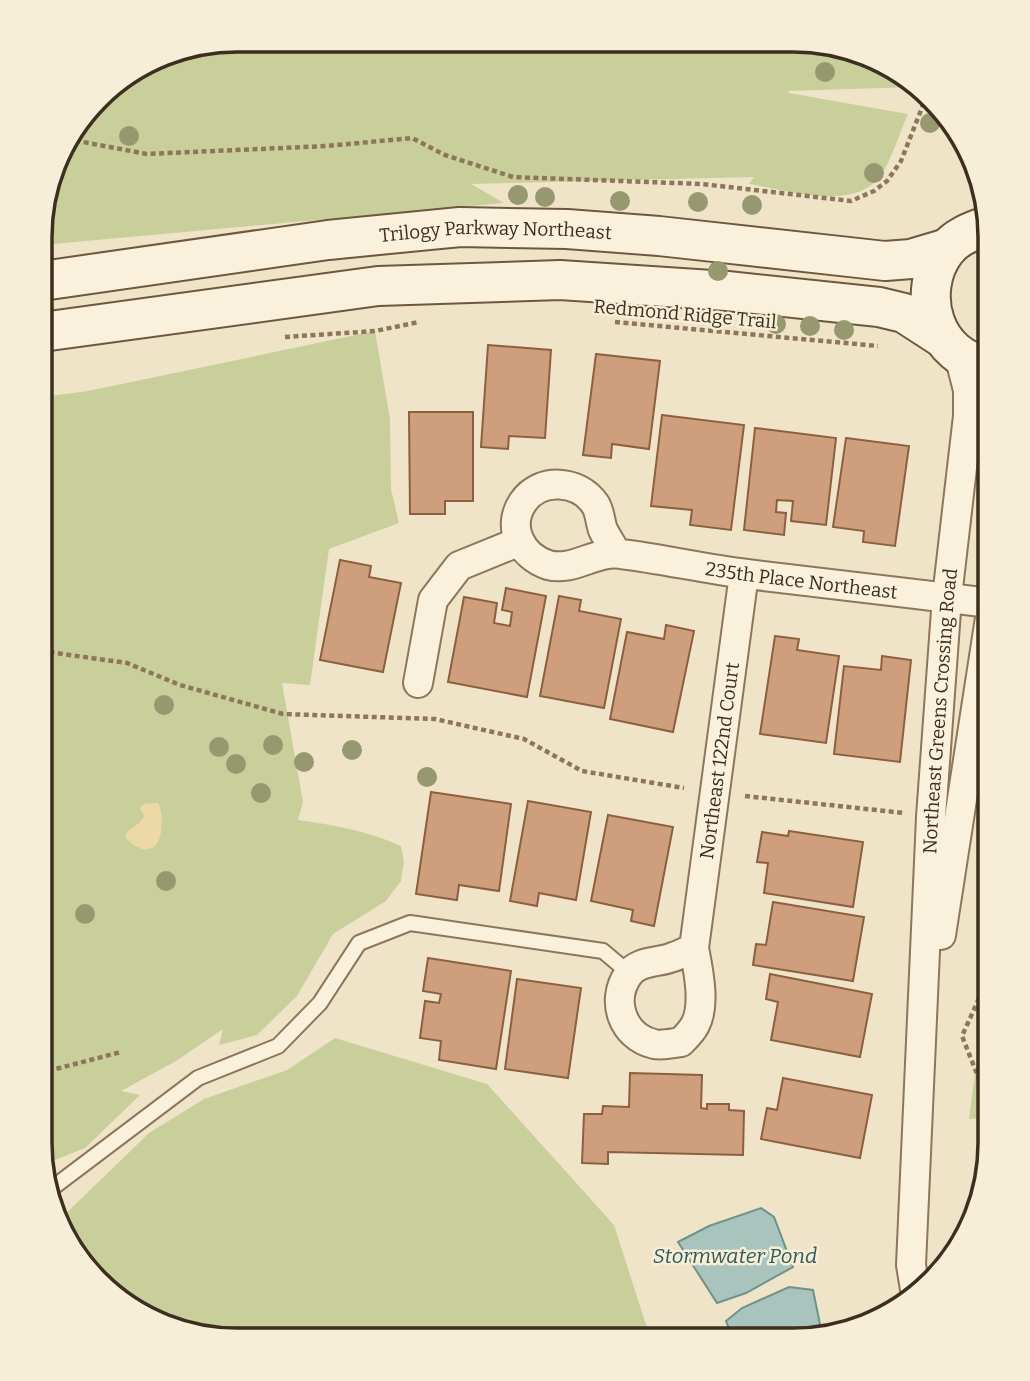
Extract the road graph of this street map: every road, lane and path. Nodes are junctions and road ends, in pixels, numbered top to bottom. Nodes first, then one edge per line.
1 (922, 106) edge
2 (80, 141) edge
3 (971, 230) edge
4 (52, 280) edge
5 (427, 321) dead end
6 (608, 321) dead end
7 (52, 331) edge
8 (375, 331) dead end
9 (882, 346) dead end
10 (963, 353) edge
11 (518, 542) junction
12 (616, 553) junction
13 (744, 574) junction
14 (947, 597) junction
15 (978, 601) edge
16 (52, 653) edge
17 (418, 683) dead end
18 (977, 699) edge
19 (715, 793) junction
20 (931, 817) junction
21 (694, 948) junction
22 (629, 973) junction
23 (977, 1003) edge
24 (121, 1052) dead end
25 (920, 1069) junction
26 (52, 1070) edge
27 (977, 1074) edge
28 (57, 1184) edge
29 (914, 1283) edge

1 - 2 path
3 - 4 street, Trilogy Parkway Northeast
3 - 10 street
5 - 8 path
6 - 9 path, Redmond Ridge Trail
7 - 10 street
10 - 14 street, Northeast Greens Crossing Road
11 - 12 street, 235th Place Northeast
11 - 12 street
11 - 17 street
12 - 13 street, 235th Place Northeast
13 - 14 street, 235th Place Northeast
13 - 19 street, Northeast 122nd Court
14 - 15 street, 235th Place Northeast
14 - 20 street, Northeast Greens Crossing Road
16 - 19 path
18 - 25 street, Northeast Greens Crossing Road
19 - 20 path
19 - 21 street, Northeast 122nd Court
20 - 25 street, Northeast Greens Crossing Road
21 - 22 street
21 - 22 street, Northeast 122nd Court
22 - 28 lane
23 - 27 path
24 - 26 path
25 - 29 street, Northeast Greens Crossing Road

